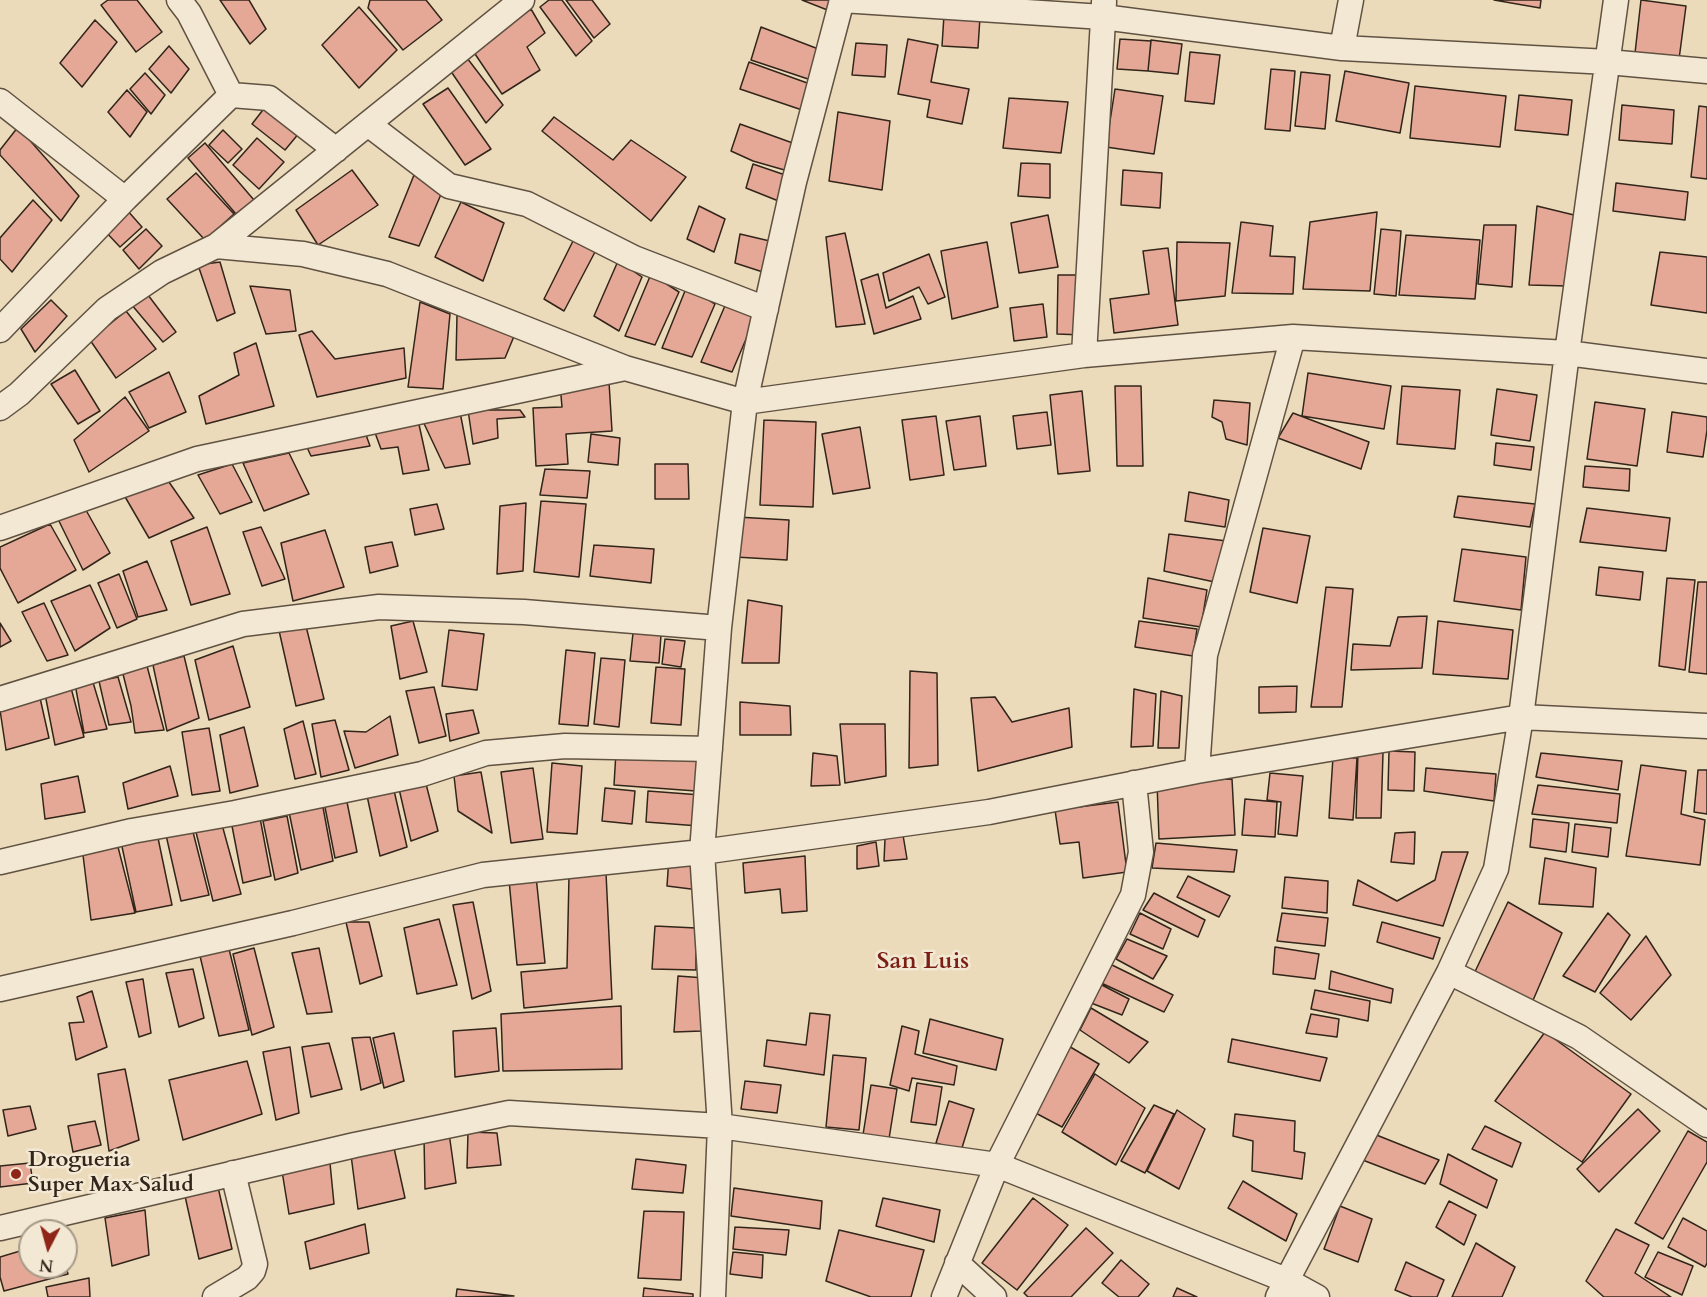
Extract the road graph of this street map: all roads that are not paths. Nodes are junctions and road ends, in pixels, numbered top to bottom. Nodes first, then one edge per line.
1 (522, 0) edge
2 (842, 0) edge
3 (1351, 0) edge
4 (1616, 0) edge
5 (188, 4) edge
6 (1104, 8) edge
7 (1342, 48) junction
8 (1608, 62) junction
9 (1707, 71) edge
10 (231, 95) junction
11 (0, 101) edge
12 (368, 124) junction
13 (336, 150) junction
14 (125, 199) junction
15 (216, 246) junction
16 (766, 309) junction
17 (0, 330) edge
18 (1293, 337) junction
19 (1567, 353) junction
20 (1084, 355) junction
21 (625, 368) junction
22 (1707, 371) edge
23 (745, 402) junction
24 (0, 408) edge
25 (0, 528) edge
26 (719, 628) junction
27 (0, 699) edge
28 (1521, 717) junction
29 (1707, 726) edge
30 (710, 749) junction
31 (1197, 771) junction
32 (1134, 783) junction
33 (702, 852) junction
34 (0, 862) edge
35 (1449, 972) junction
36 (0, 989) edge
37 (1707, 1125) edge
38 (720, 1126) junction
39 (997, 1165) junction
40 (234, 1173) junction
41 (0, 1228) edge
42 (957, 1263) junction
43 (1282, 1288) edge
44 (215, 1297) edge
45 (713, 1297) edge
46 (944, 1297) edge
47 (994, 1297) edge
48 (1317, 1297) edge

1 - 12 street
2 - 6 street
2 - 16 street
3 - 7 street
4 - 8 street
5 - 10 street
6 - 7 street
6 - 20 street
7 - 8 street
8 - 9 street
8 - 19 street
10 - 13 street
10 - 14 street
11 - 14 street
12 - 13 street
12 - 16 street
13 - 15 street
14 - 17 street
15 - 21 street
15 - 24 street
16 - 23 street
18 - 19 street
18 - 20 street
18 - 31 street
19 - 22 street
19 - 28 street
20 - 23 street
21 - 23 street
21 - 25 street
23 - 26 street
26 - 27 street
26 - 30 street
28 - 29 street
28 - 31 street
28 - 35 street
30 - 33 street
30 - 34 street
31 - 32 street
32 - 33 street
32 - 39 street
33 - 36 street
33 - 38 street
35 - 37 street
35 - 43 street
38 - 39 street
38 - 40 street
38 - 45 street
39 - 42 street
39 - 43 street
40 - 41 street
40 - 44 street
42 - 46 street
42 - 47 street
43 - 48 street

